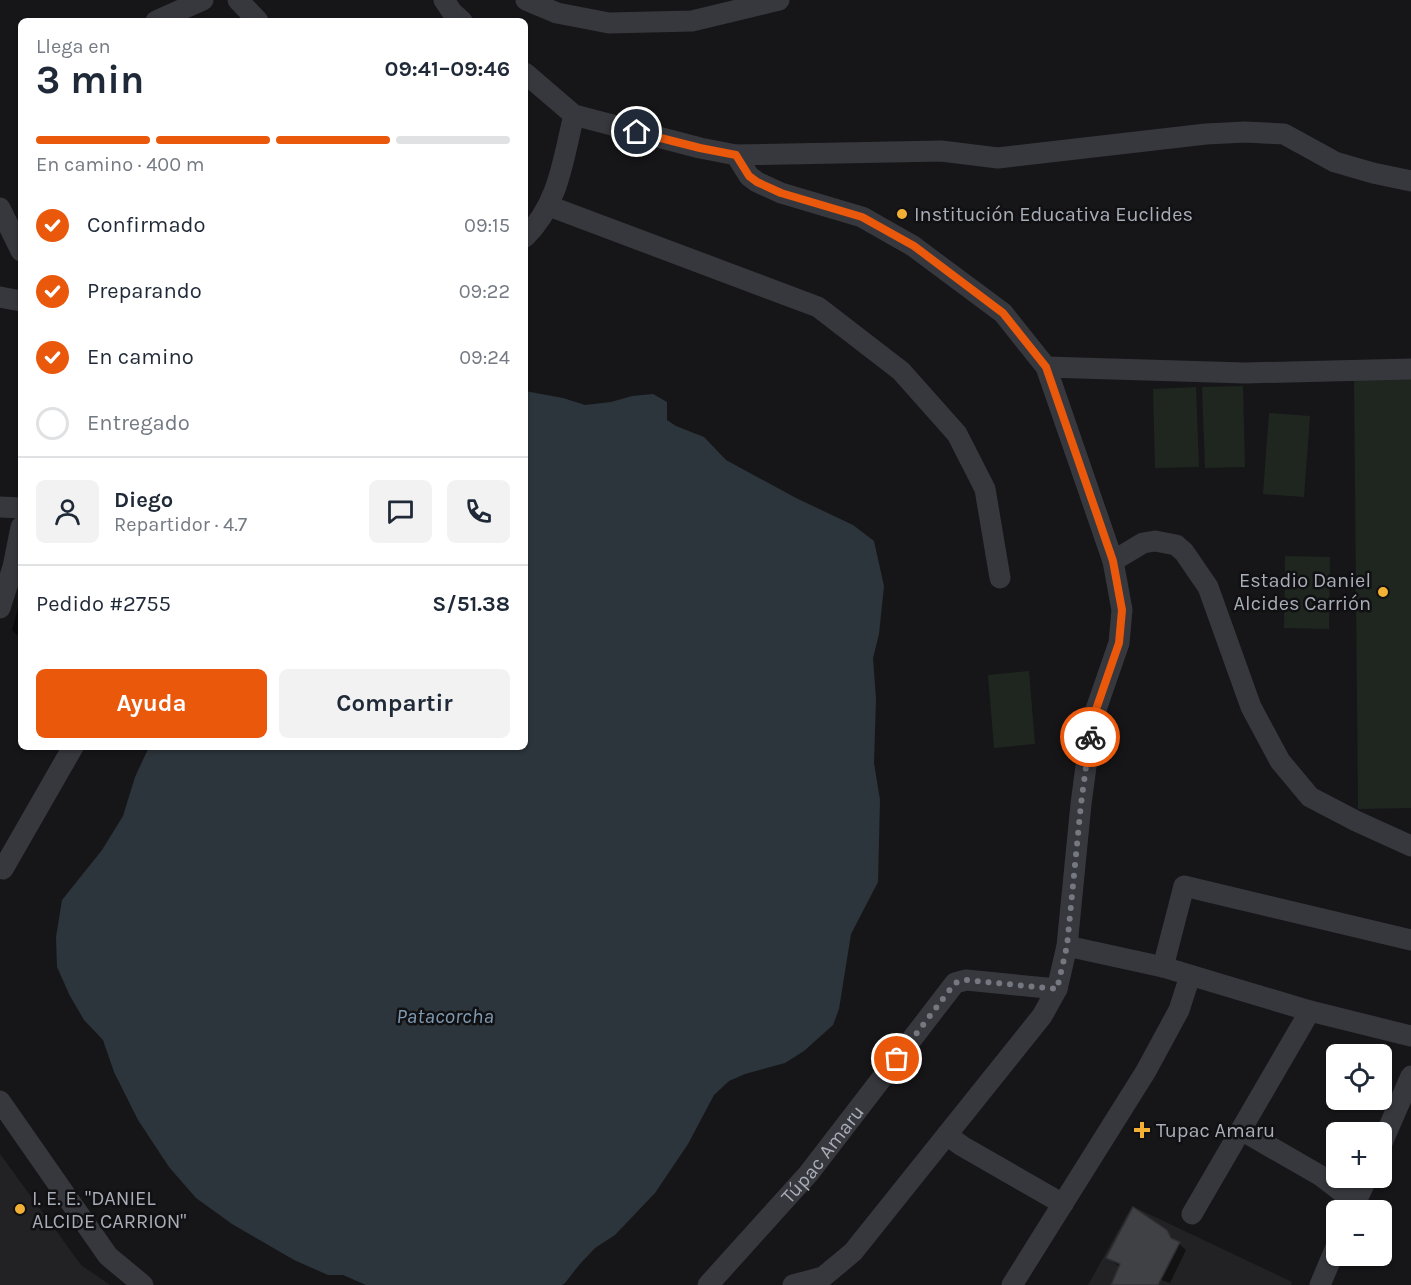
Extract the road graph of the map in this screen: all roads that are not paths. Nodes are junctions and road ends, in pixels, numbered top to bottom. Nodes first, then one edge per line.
1 (203, 0) edge
2 (238, 0) edge
3 (444, 0) edge
4 (525, 0) edge
5 (779, 0) edge
6 (163, 18) edge
7 (255, 18) edge
8 (459, 18) edge
9 (528, 76) edge
10 (574, 115) junction
11 (736, 155) junction
12 (1411, 181) edge
13 (549, 206) junction
14 (0, 208) edge
15 (529, 228) edge
16 (18, 245) edge
17 (0, 297) edge
18 (18, 300) edge
19 (1046, 367) junction
20 (1411, 369) edge
21 (0, 507) edge
22 (18, 508) edge
23 (18, 542) edge
24 (1113, 561) junction
25 (1000, 578) dead end
26 (0, 608) edge
27 (71, 750) edge
28 (1411, 846) edge
29 (3, 869) dead end
30 (1411, 940) edge
31 (1067, 946) junction
32 (1163, 967) junction
33 (1190, 976) junction
34 (1057, 989) junction
35 (1310, 1011) junction
36 (1411, 1036) edge
37 (1411, 1076) edge
38 (0, 1101) edge
39 (1391, 1122) edge
40 (1240, 1130) junction
41 (947, 1135) junction
42 (1347, 1200) edge
43 (1063, 1204) junction
44 (1192, 1214) dead end
45 (1328, 1266) edge
46 (143, 1285) edge
47 (708, 1285) edge
48 (793, 1285) edge
49 (1012, 1285) edge
50 (1320, 1285) edge

1 - 6 street
2 - 7 street
3 - 8 street
4 - 5 street
9 - 10 street
10 - 11 street
10 - 13 street
11 - 12 street
11 - 19 street
13 - 15 street
13 - 25 street
14 - 16 street
17 - 18 street
19 - 20 street
19 - 24 street
21 - 22 street
23 - 26 street
24 - 28 street
24 - 31 street
27 - 29 street
30 - 32 street
31 - 32 street
31 - 34 street
32 - 33 street
33 - 35 street
33 - 43 street
34 - 41 street
34 - 47 street, Túpac Amaru
35 - 36 street
35 - 40 street
37 - 39 street
38 - 46 street
40 - 42 street
40 - 44 street
41 - 43 street
41 - 48 street
43 - 49 street
45 - 50 street

